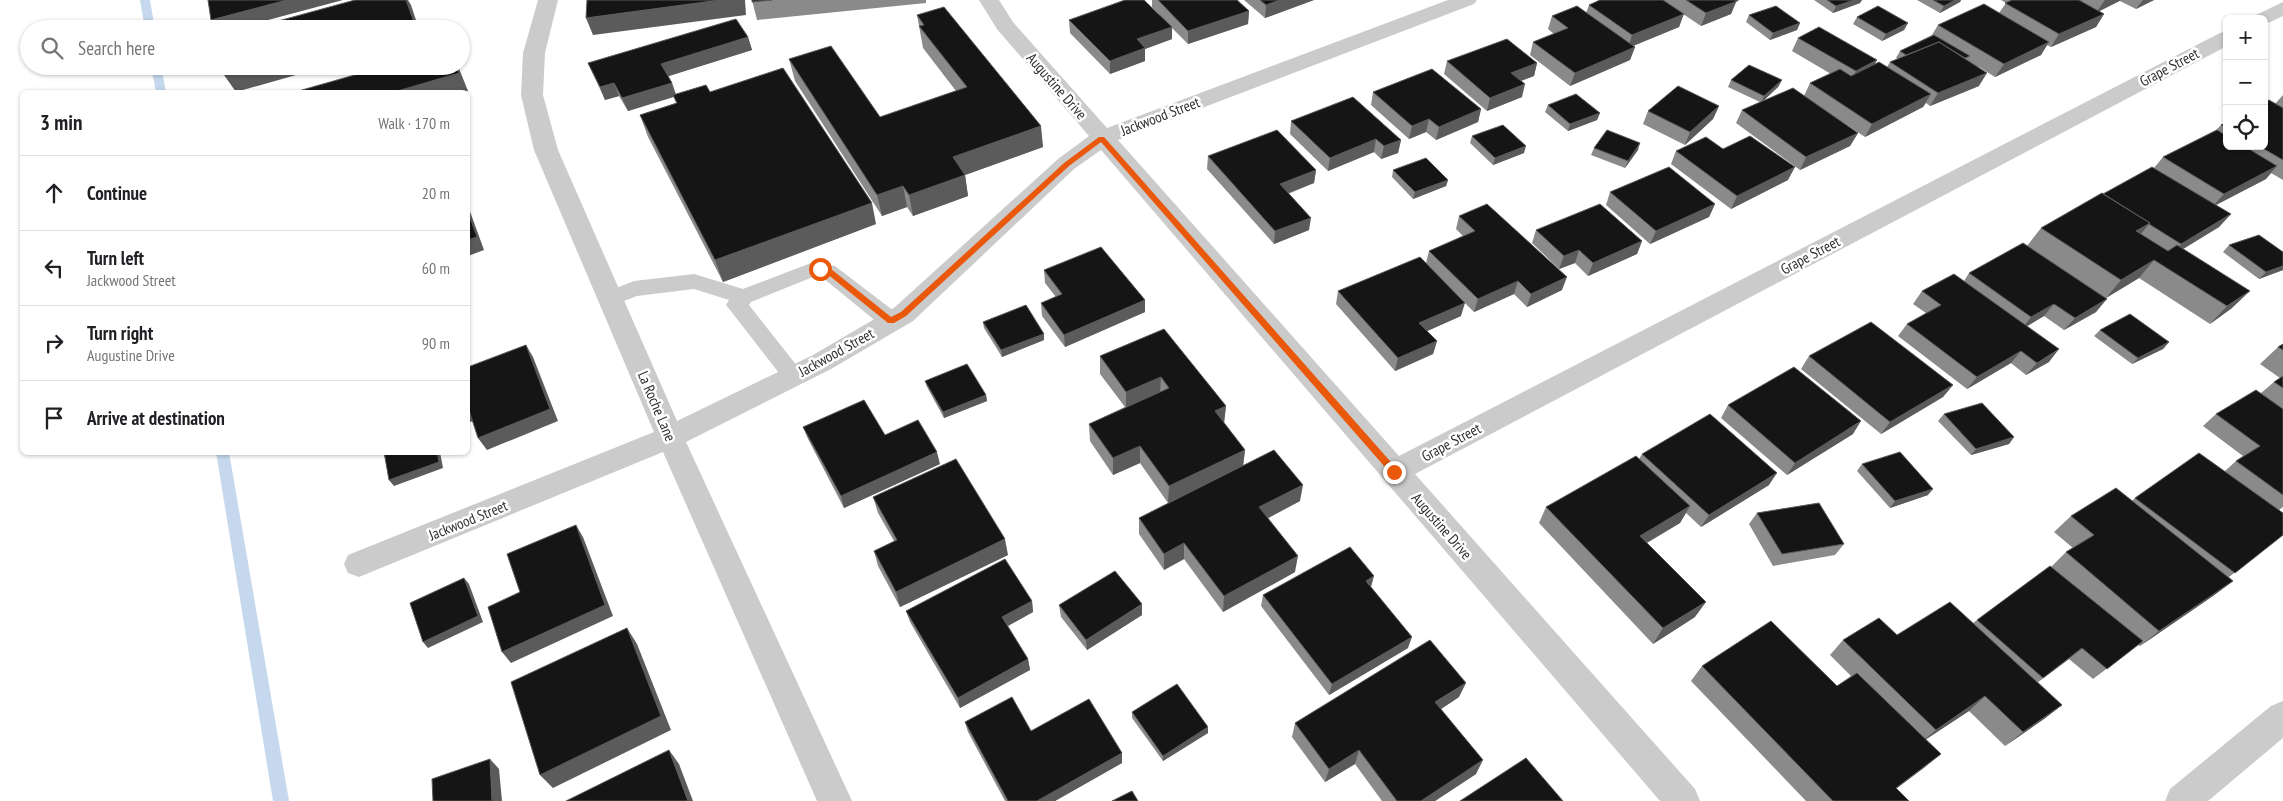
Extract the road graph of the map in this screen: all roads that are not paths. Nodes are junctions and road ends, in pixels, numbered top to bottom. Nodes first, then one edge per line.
1 (548, 0) edge
2 (989, 0) edge
3 (1466, 0) edge
4 (2283, 8) edge
5 (2268, 16) edge
6 (2223, 39) edge
7 (1102, 138) junction
8 (744, 297) junction
9 (610, 298) junction
10 (891, 321) junction
11 (794, 376) junction
12 (670, 437) junction
13 (1394, 472) junction
14 (359, 564) dead end
15 (2283, 717) edge
16 (836, 801) edge
17 (1683, 801) edge
18 (2182, 801) edge

1 - 9 street, La Roche Lane
2 - 7 street, Augustine Drive
3 - 7 street, Jackwood Street
4 - 5 street
6 - 13 street, Grape Street
7 - 10 street, Jackwood Street
7 - 13 street, Augustine Drive
8 - 9 lane
8 - 10 lane
8 - 11 lane
9 - 12 street, La Roche Lane
10 - 11 street, Jackwood Street
11 - 12 street, Jackwood Street
12 - 14 street, Jackwood Street
12 - 16 street, La Roche Lane
13 - 17 street, Augustine Drive
15 - 18 street

